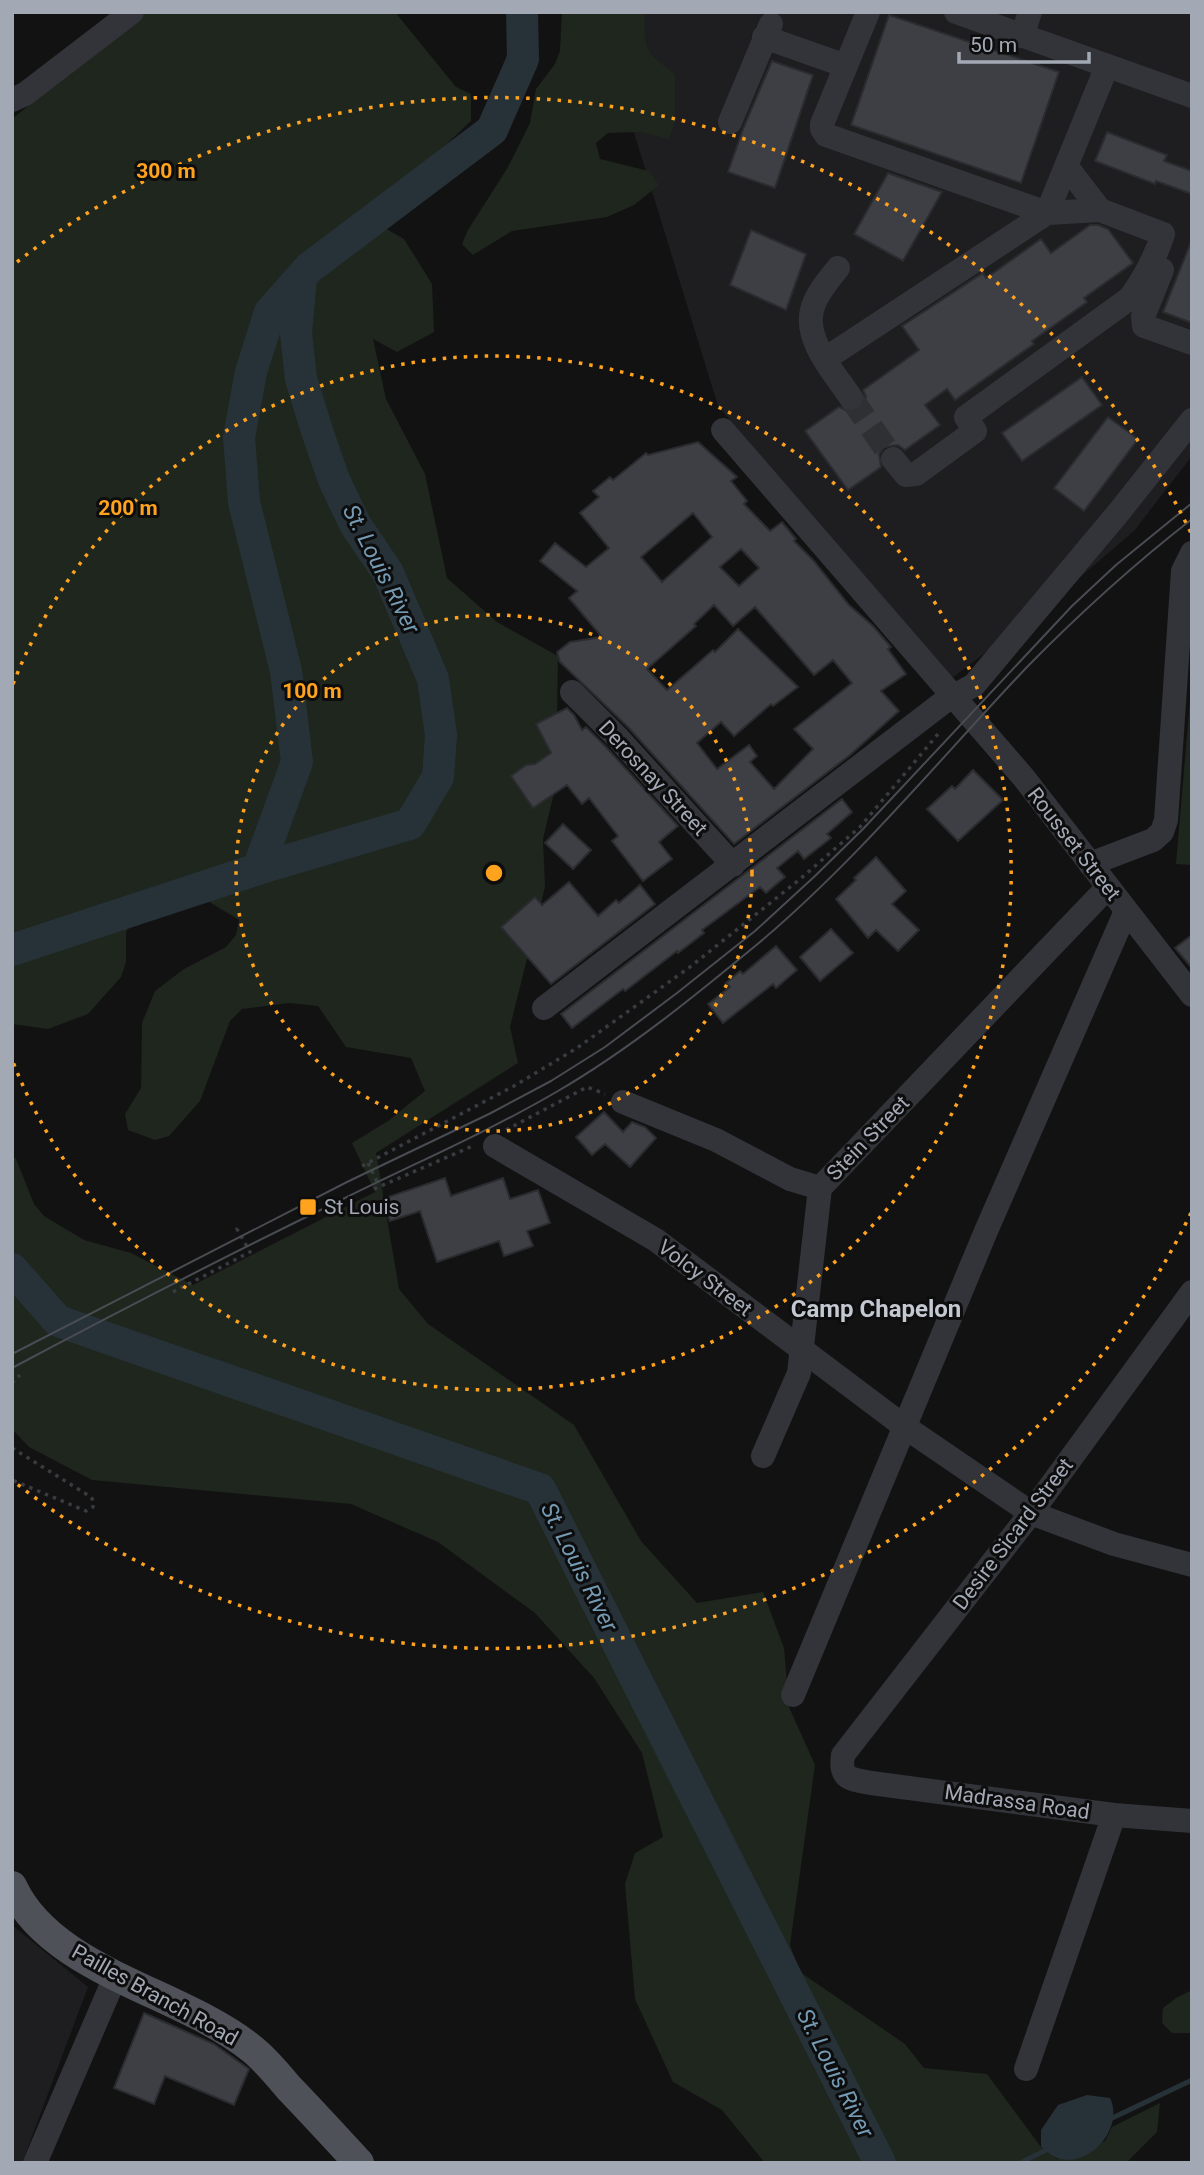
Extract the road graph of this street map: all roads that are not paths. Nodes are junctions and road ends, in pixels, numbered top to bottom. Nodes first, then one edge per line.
1 (132, 12) edge
2 (868, 12) edge
3 (956, 12) edge
4 (1030, 12) edge
5 (1022, 36) junction
6 (846, 66) junction
7 (1107, 66) junction
8 (1192, 96) edge
9 (12, 100) edge
10 (730, 122) dead end
11 (1067, 167) junction
12 (1100, 210) junction
13 (1047, 213) junction
14 (1163, 234) junction
15 (838, 268) dead end
16 (1192, 343) edge
17 (825, 359) junction
18 (851, 398) tunnel mouth
19 (1192, 420) edge
20 (723, 430) dead end
21 (893, 458) tunnel mouth
22 (1190, 558) edge
23 (572, 692) dead end
24 (952, 697) junction
25 (1090, 864) junction
26 (733, 865) junction
27 (1108, 887) junction
28 (1126, 911) junction
29 (1192, 995) edge
30 (544, 1008) dead end
31 (622, 1102) road end
32 (490, 1143) road end
33 (820, 1188) junction
34 (1192, 1292) edge
35 (803, 1351) junction
36 (905, 1427) junction
37 (763, 1456) dead end
38 (1031, 1513) junction
39 (1192, 1565) edge
40 (793, 1695) dead end
41 (845, 1775) joint
42 (1114, 1815) junction
43 (1192, 1821) edge
44 (12, 1886) edge
45 (116, 1975) junction
46 (1026, 2069) dead end
47 (35, 2163) edge
48 (359, 2163) edge

1 - 9 street
2 - 6 street
3 - 5 street
4 - 5 street
5 - 7 street
6 - 10 street
6 - 13 street
7 - 8 street
7 - 11 street
11 - 12 street
11 - 13 street
12 - 13 street
12 - 14 street
13 - 17 street
14 - 16 street
14 - 21 street
15 - 17 street
17 - 18 street
19 - 24 street
20 - 24 street, Rousset Street
22 - 25 street
23 - 26 street, Derosnay Street
24 - 25 street, Rousset Street
24 - 26 street
25 - 27 street, Rousset Street
26 - 30 street
27 - 28 street, Rousset Street
27 - 33 street, Stein Street
28 - 29 street, Rousset Street
28 - 36 street
31 - 33 street
32 - 35 street, Volcy Street
33 - 35 street, Stein Street
34 - 38 street, Desire Sicard Street
35 - 36 street, Volcy Street
35 - 37 street, Stein Street
36 - 38 street, Volcy Street
36 - 40 street
38 - 39 street, Volcy Street
38 - 41 street, Desire Sicard Street
41 - 42 street, Madrassa Road
42 - 43 street, Madrassa Road
42 - 46 street
44 - 45 main road, Pailles Branch Road
45 - 47 street
45 - 48 main road, Pailles Branch Road

